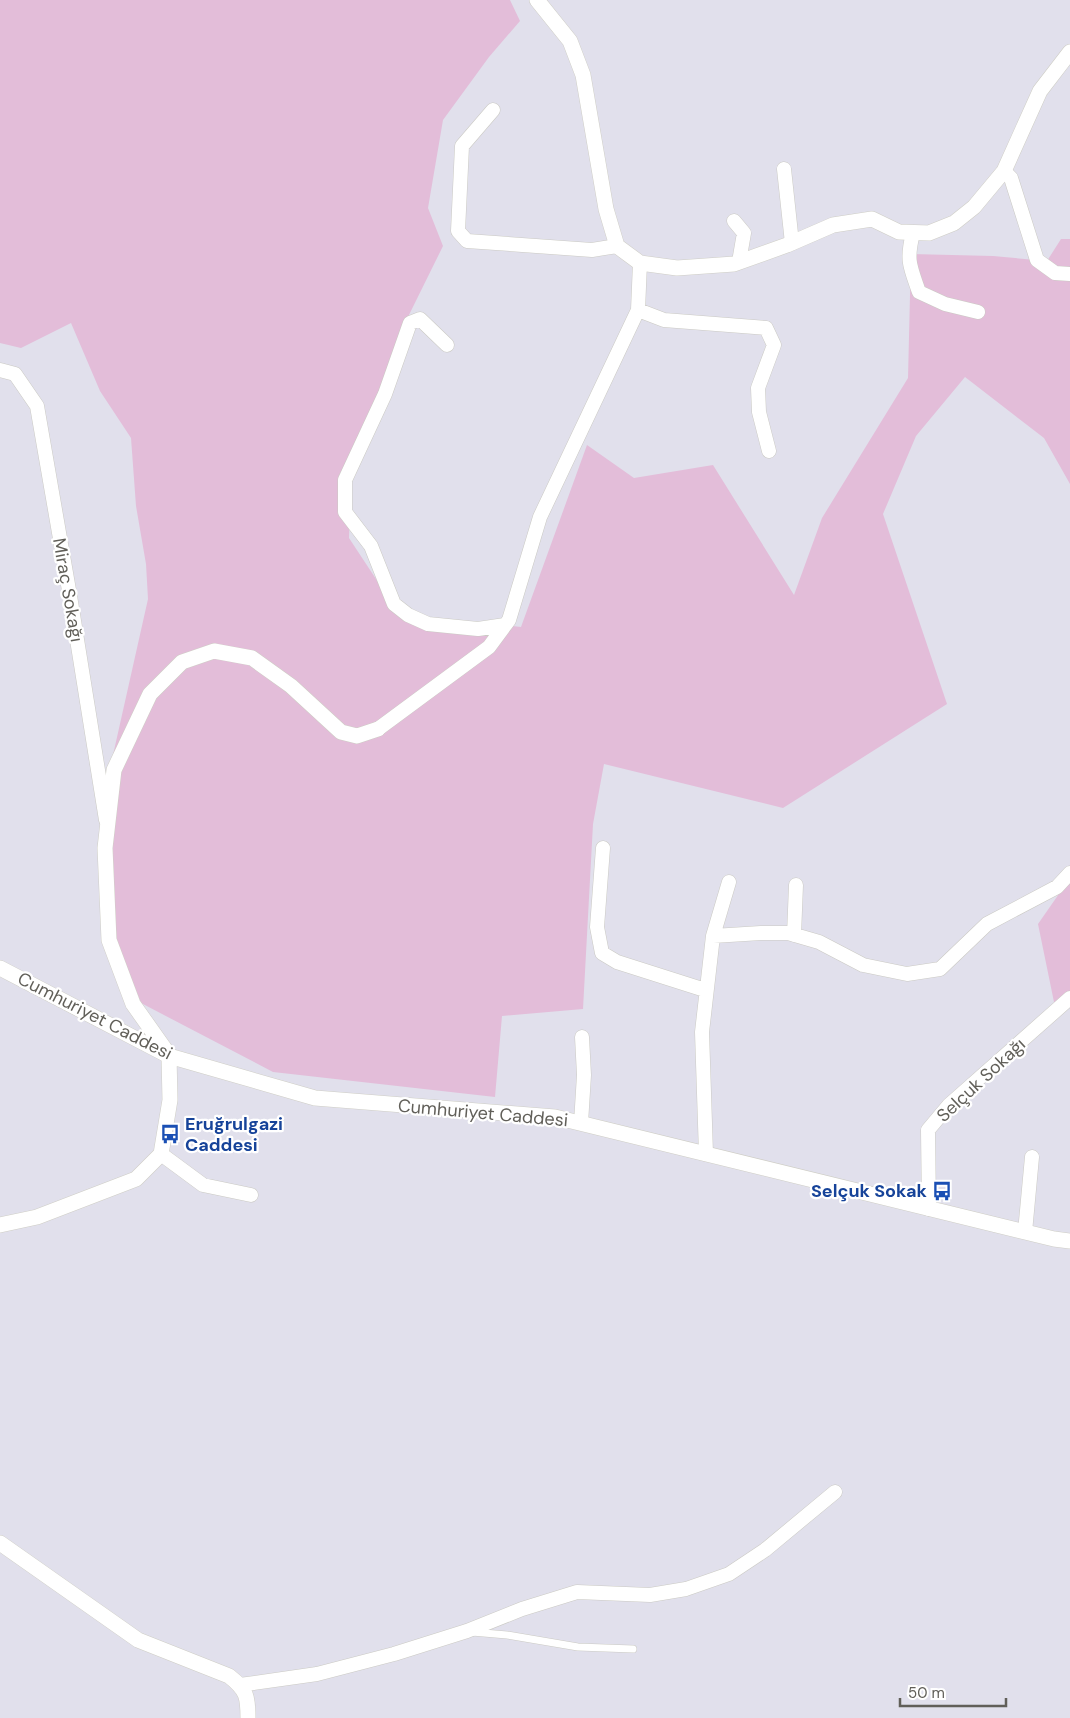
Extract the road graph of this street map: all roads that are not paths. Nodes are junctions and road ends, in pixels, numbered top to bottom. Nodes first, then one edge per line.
1 (537, 0) edge
2 (1070, 52) edge
3 (493, 110) dead end
4 (784, 168) dead end
5 (1004, 171) junction
6 (734, 221) dead end
7 (913, 232) junction
8 (792, 243) junction
9 (618, 246) junction
10 (739, 262) junction
11 (640, 263) junction
12 (1070, 274) edge
13 (638, 310) junction
14 (978, 312) dead end
15 (447, 345) dead end
16 (0, 370) edge
17 (769, 452) dead end
18 (505, 625) junction
19 (378, 729) joint
20 (107, 828) junction
21 (603, 848) dead end
22 (1070, 873) edge
23 (729, 882) dead end
24 (796, 885) dead end
25 (794, 935) junction
26 (713, 936) junction
27 (0, 968) edge
28 (705, 990) junction
29 (1070, 998) edge
30 (582, 1037) dead end
31 (169, 1056) junction
32 (581, 1123) junction
33 (161, 1154) junction
34 (706, 1154) junction
35 (1032, 1157) dead end
36 (251, 1194) dead end
37 (929, 1208) junction
38 (0, 1225) edge
39 (1025, 1232) junction
40 (1070, 1241) edge
41 (835, 1492) dead end
42 (0, 1543) edge
43 (467, 1631) junction
44 (633, 1649) dead end
45 (240, 1685) junction
46 (248, 1718) edge

1 - 9 street
2 - 5 street
3 - 9 street
4 - 8 street
5 - 7 street
5 - 12 street
6 - 10 street
7 - 8 street
7 - 14 street
8 - 10 street
9 - 11 street
10 - 11 street
11 - 13 street
13 - 17 street
13 - 18 street
15 - 18 street
16 - 20 street, Miraç Sokağı
18 - 19 street
19 - 20 street
20 - 31 street
21 - 28 street
22 - 25 street
23 - 26 street
24 - 25 street
25 - 26 street
26 - 28 street
27 - 31 street, Cumhuriyet Caddesi
28 - 34 street
29 - 37 street, Selçuk Sokağı
30 - 32 street
31 - 32 street, Cumhuriyet Caddesi
31 - 33 street
32 - 34 street, Cumhuriyet Caddesi
33 - 36 street
33 - 38 street
34 - 37 street, Cumhuriyet Caddesi
35 - 39 street
37 - 39 street, Cumhuriyet Caddesi
39 - 40 street, Cumhuriyet Caddesi
41 - 43 street
42 - 45 street
43 - 44 lane
43 - 45 street
45 - 46 street

